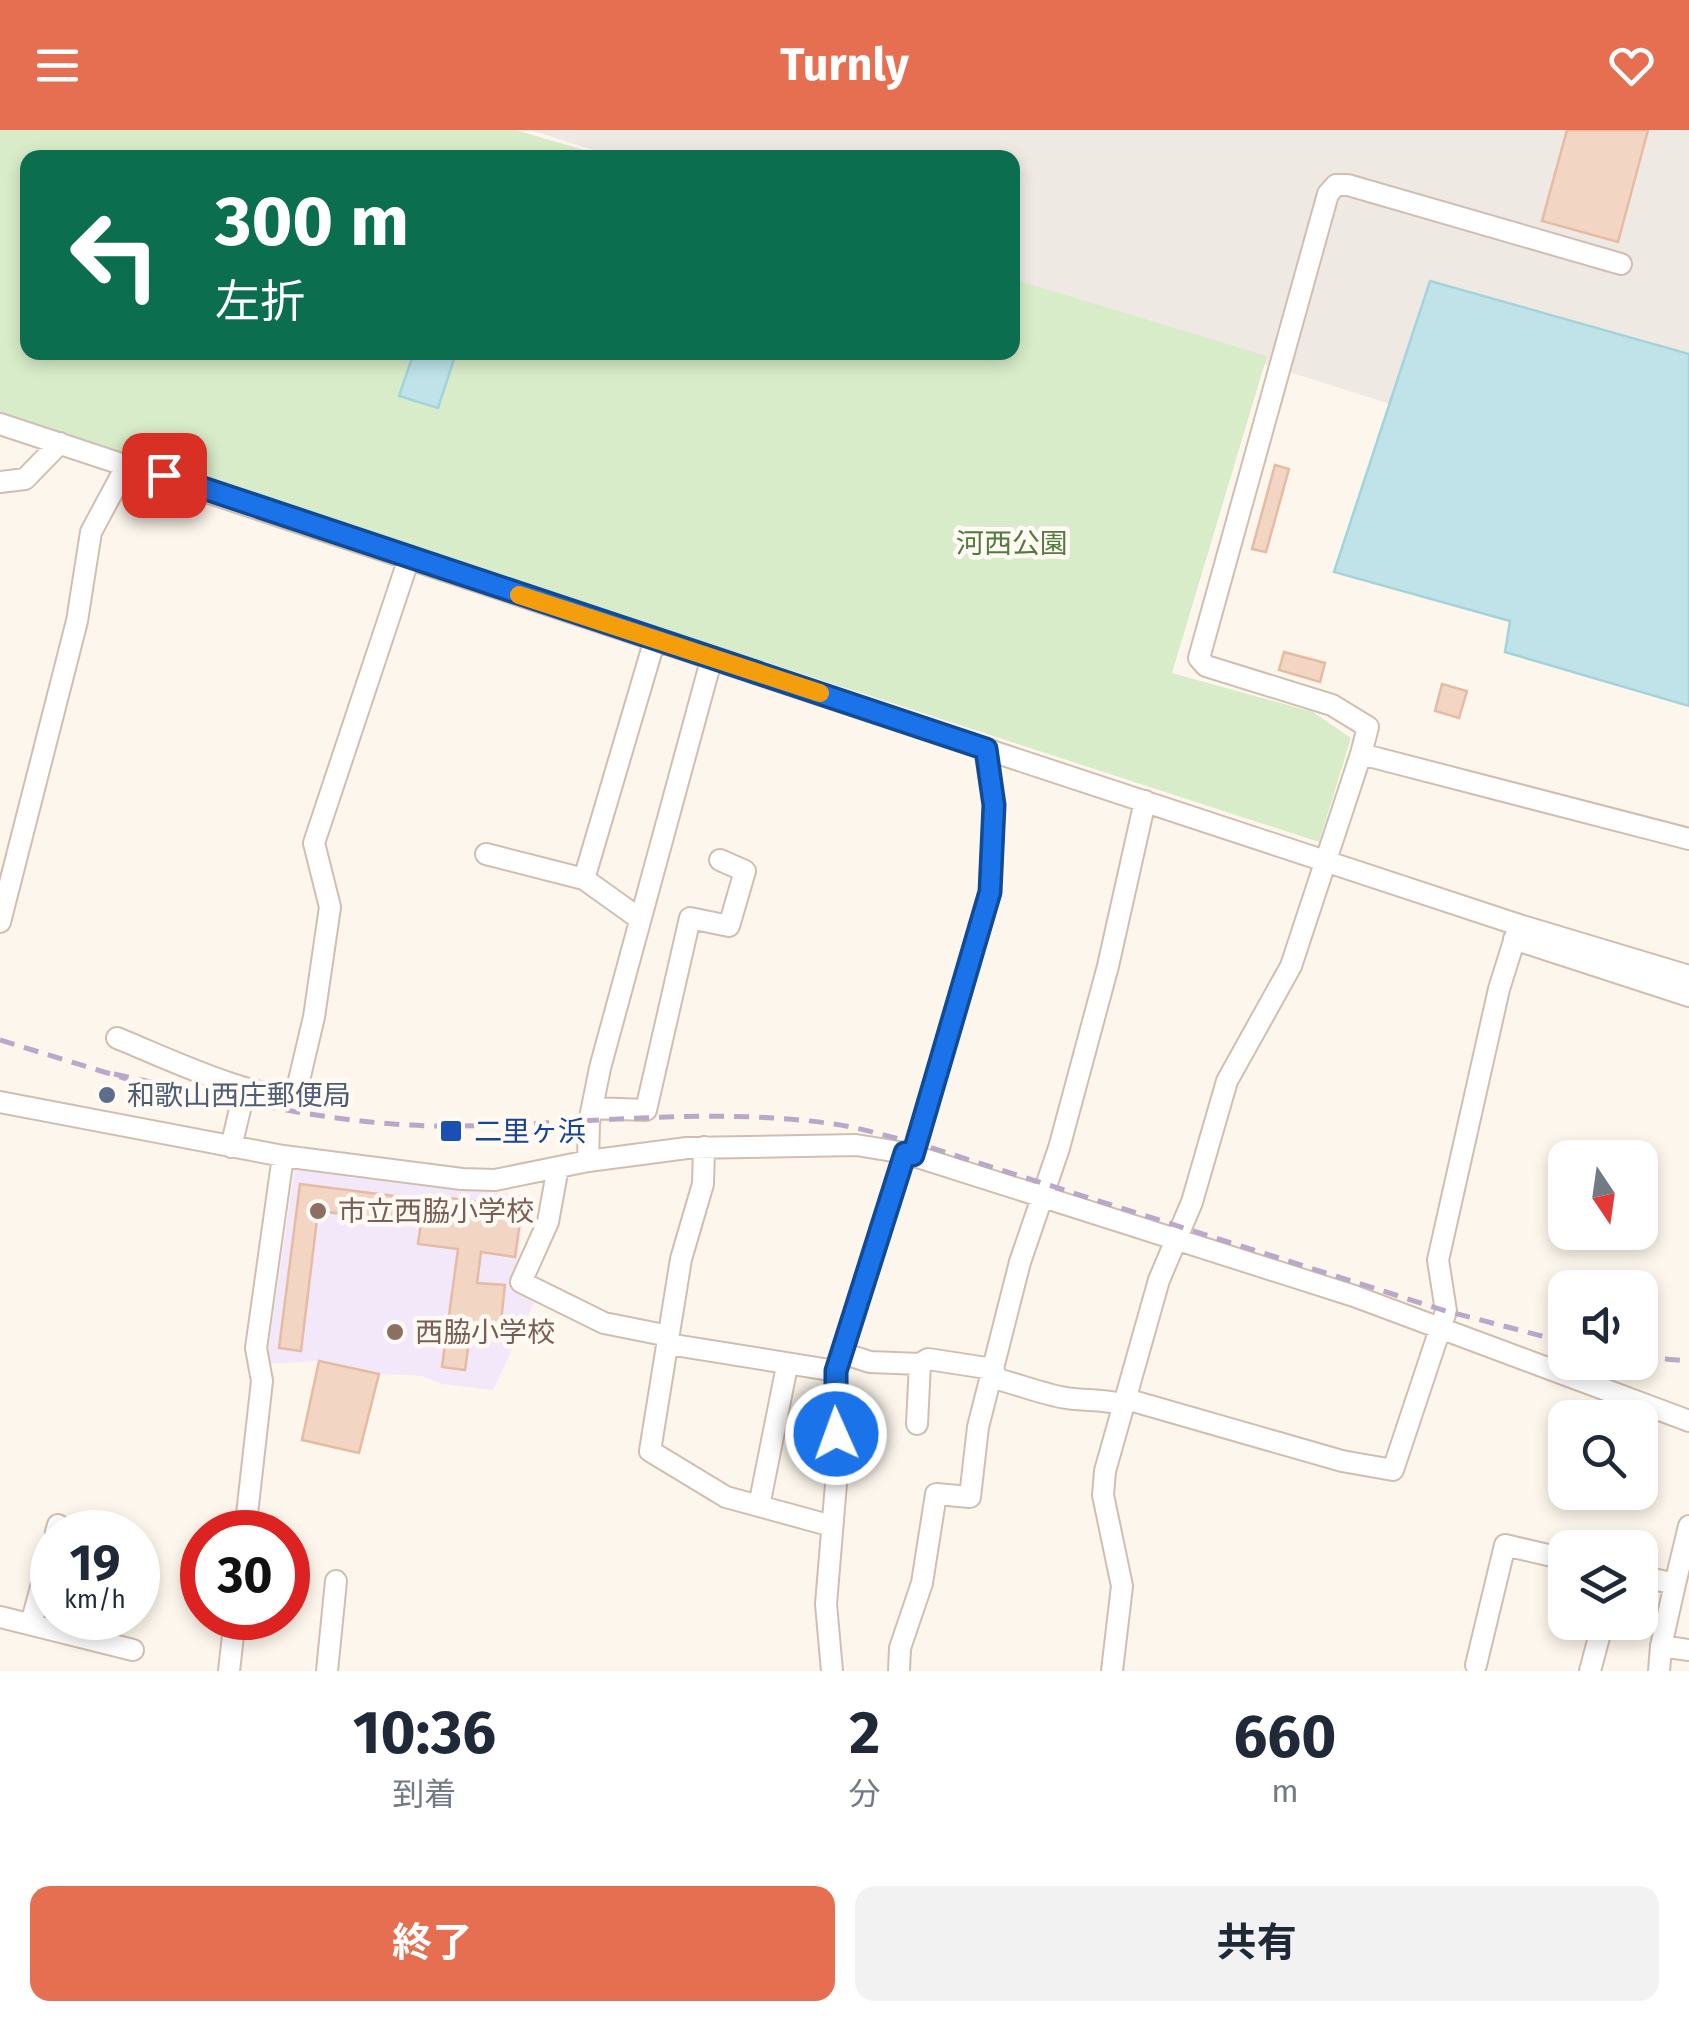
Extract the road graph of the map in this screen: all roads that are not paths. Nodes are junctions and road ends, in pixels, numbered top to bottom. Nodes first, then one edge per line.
1 (1621, 264) dead end
2 (0, 424) edge
3 (60, 444) junction
4 (128, 464) junction
5 (0, 482) edge
6 (408, 558) junction
7 (655, 639) junction
8 (712, 657) junction
9 (986, 749) junction
10 (1361, 754) junction
11 (1144, 801) junction
12 (1689, 839) edge
13 (486, 854) dead end
14 (720, 860) dead end
15 (1328, 862) junction
16 (584, 879) junction
17 (640, 919) junction
18 (0, 922) edge
19 (1517, 932) junction
20 (1689, 976) edge
21 (1689, 996) edge
22 (117, 1038) dead end
23 (253, 1089) junction
24 (0, 1102) edge
25 (592, 1108) junction
26 (231, 1147) junction
27 (704, 1148) junction
28 (909, 1154) junction
29 (283, 1156) junction
30 (588, 1161) junction
31 (558, 1168) junction
32 (1041, 1195) junction
33 (1173, 1238) junction
34 (1440, 1329) junction
35 (668, 1340) junction
36 (839, 1362) junction
37 (920, 1364) junction
38 (786, 1366) junction
39 (993, 1369) junction
40 (1126, 1399) junction
41 (1689, 1422) edge
42 (917, 1424) dead end
43 (758, 1506) junction
44 (248, 1510) edge
45 (832, 1526) junction
46 (1689, 1526) edge
47 (1548, 1555) edge
48 (1680, 1576) edge
49 (336, 1580) dead end
50 (0, 1617) edge
51 (30, 1624) edge
52 (94, 1640) edge
53 (233, 1640) edge
54 (1598, 1640) edge
55 (1660, 1646) junction
56 (134, 1650) dead end
57 (1689, 1650) edge
58 (1476, 1665) dead end
59 (229, 1671) edge
60 (327, 1671) edge
61 (832, 1671) edge
62 (899, 1671) edge
63 (1112, 1671) edge
64 (1590, 1671) edge
65 (1660, 1671) edge

1 - 10 street
2 - 3 street
3 - 4 street
3 - 5 street
4 - 6 street
4 - 18 street
6 - 7 street
6 - 23 street
7 - 8 street
7 - 16 street
8 - 9 street
8 - 17 street
9 - 11 street
9 - 28 street
10 - 12 street
10 - 15 street
11 - 15 street
11 - 32 street
13 - 16 street
14 - 25 street
15 - 19 street
15 - 33 street
16 - 17 street
17 - 25 street
19 - 20 street
19 - 21 street
19 - 34 street
22 - 23 street
23 - 26 street
24 - 26 street
25 - 30 street
26 - 29 street
27 - 28 street
27 - 30 street
27 - 35 street
28 - 32 street
28 - 36 street
29 - 31 street
29 - 44 street
30 - 31 street
31 - 35 street
32 - 33 street
32 - 39 street
33 - 34 street
33 - 40 street
34 - 40 street
34 - 41 street
35 - 38 street
35 - 43 street
36 - 37 street
36 - 38 street
36 - 45 street
37 - 39 street
37 - 42 street
38 - 43 street
39 - 40 street
39 - 62 street
40 - 63 street
43 - 45 street
45 - 61 street
46 - 48 street
47 - 58 street
48 - 55 street
49 - 60 street
50 - 51 street
52 - 56 street
53 - 59 street
54 - 64 street
55 - 57 street
55 - 65 street

